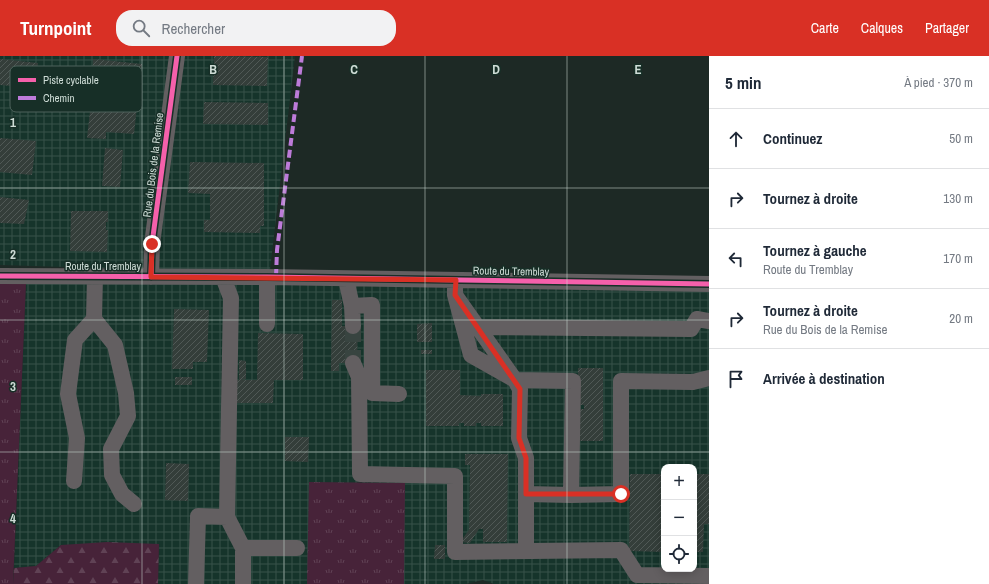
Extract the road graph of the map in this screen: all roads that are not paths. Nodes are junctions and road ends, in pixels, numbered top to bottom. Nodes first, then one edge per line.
1 (177, 56) edge
2 (0, 276) edge
3 (95, 276) junction
4 (151, 277) junction
5 (223, 277) junction
6 (266, 277) junction
7 (346, 279) junction
8 (709, 284) edge
9 (455, 288) junction
10 (352, 306) junction
11 (94, 319) junction
12 (709, 321) edge
13 (267, 324) dead end
14 (353, 326) tunnel mouth
15 (478, 327) junction
16 (353, 363) tunnel mouth
17 (709, 378) edge
18 (515, 380) junction
19 (399, 394) dead end
20 (74, 481) dead end
21 (526, 494) junction
22 (571, 495) junction
23 (134, 504) dead end
24 (227, 517) junction
25 (243, 548) junction
26 (297, 548) dead end
27 (526, 551) junction
28 (709, 576) edge
29 (196, 584) edge
30 (243, 584) edge

1 - 4 street, Rue du Bois de la Remise
2 - 3 street, Route du Tremblay
3 - 4 street, Route du Tremblay
3 - 11 street
4 - 5 street, Route du Tremblay
5 - 6 street, Route du Tremblay
5 - 24 street
6 - 7 street, Route du Tremblay
6 - 13 street
7 - 9 street, Route du Tremblay
7 - 10 street
8 - 9 street, Route du Tremblay
9 - 15 street
9 - 18 street
10 - 14 street
10 - 19 street
11 - 20 street
11 - 23 street
12 - 15 street
15 - 18 street
16 - 27 street
17 - 22 street
18 - 21 street
18 - 22 street
21 - 22 street
21 - 27 street
24 - 25 street
24 - 29 street
25 - 26 street
25 - 30 street
27 - 28 street

